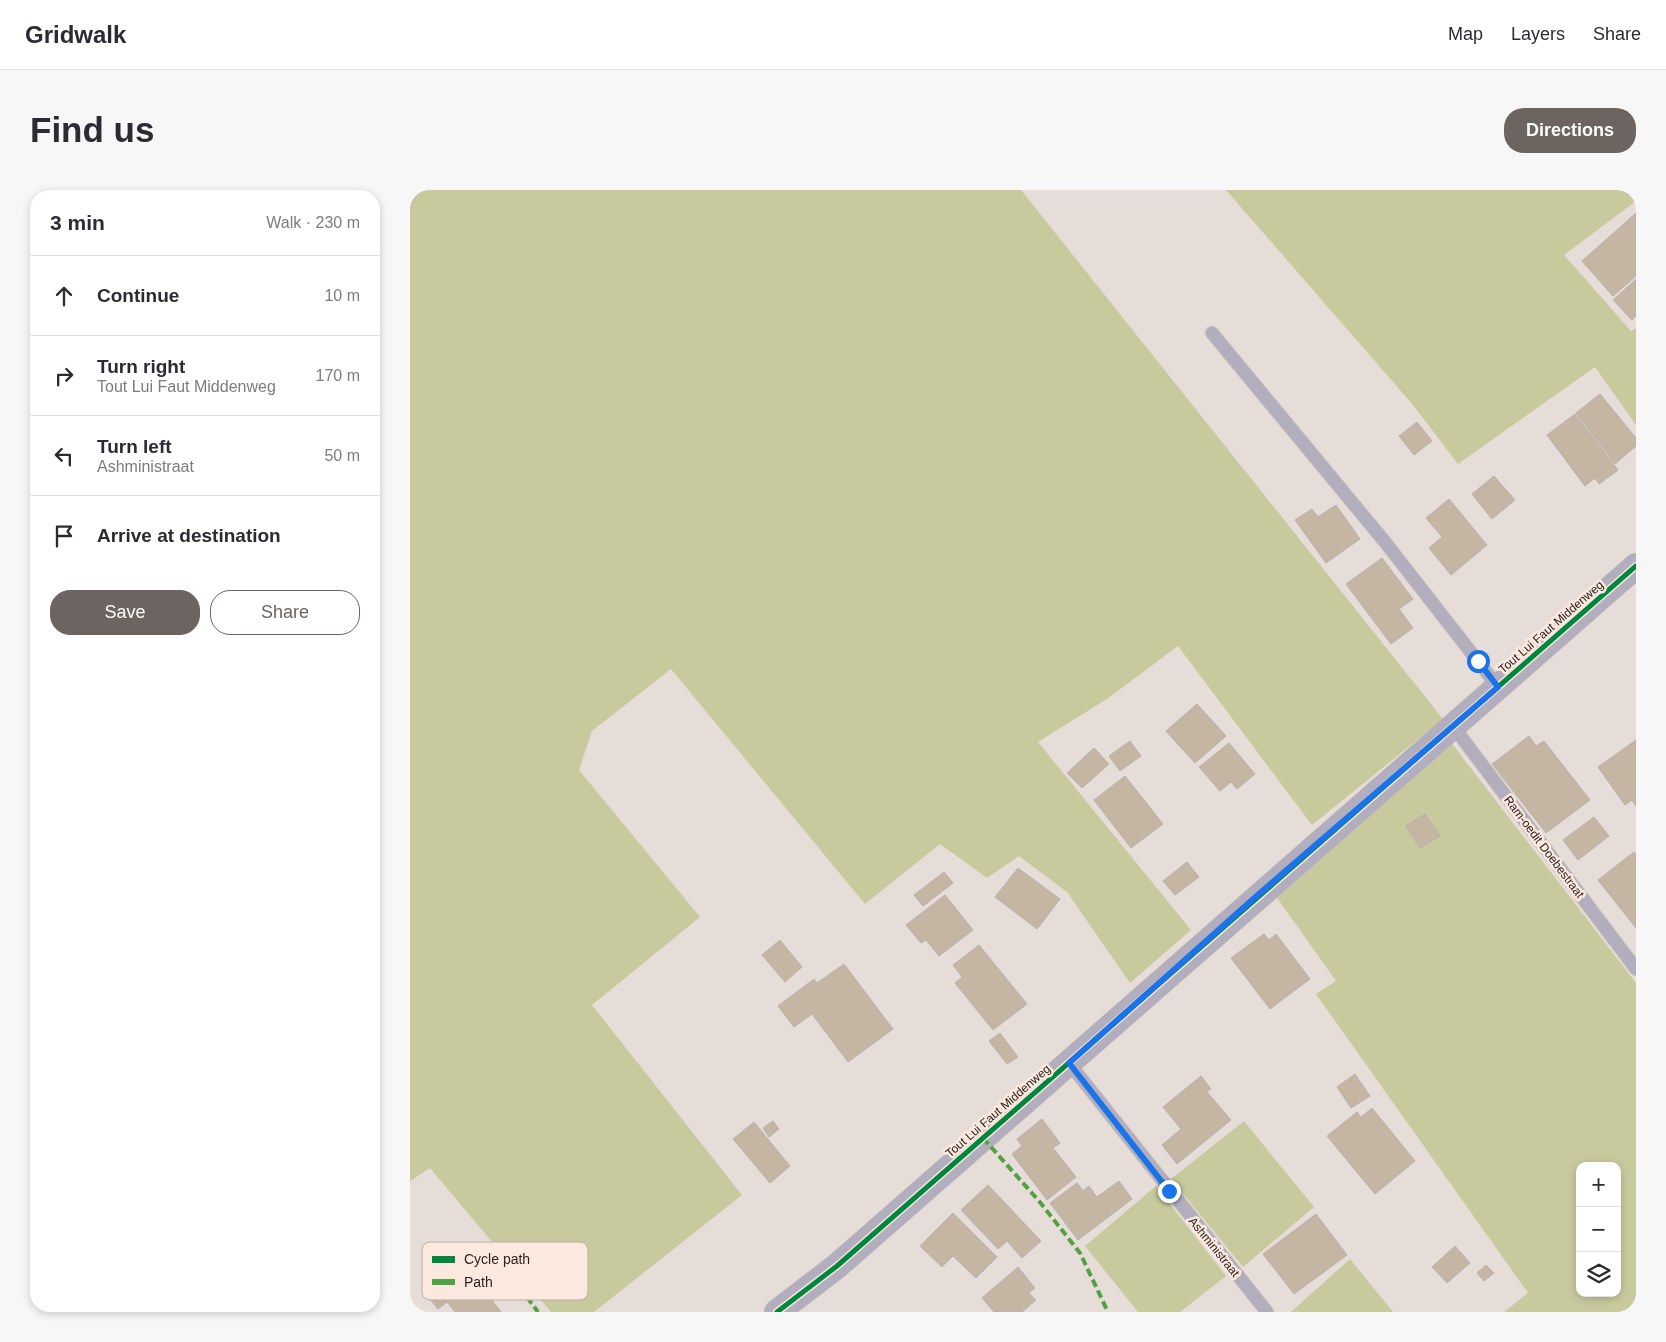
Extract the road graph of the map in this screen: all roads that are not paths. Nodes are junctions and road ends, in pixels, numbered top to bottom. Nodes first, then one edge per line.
1 (1212, 333) dead end
2 (1636, 566) edge
3 (1498, 687) junction
4 (1453, 726) junction
5 (1636, 969) edge
6 (1069, 1063) junction
7 (777, 1312) edge
8 (1267, 1312) edge

1 - 3 lane
2 - 3 street, Tout Lui Faut Middenweg
3 - 4 street, Tout Lui Faut Middenweg
4 - 5 lane, Ram-oedit Doebestraat
4 - 6 street, Tout Lui Faut Middenweg
6 - 7 street, Tout Lui Faut Middenweg
6 - 8 lane, Ashministraat

